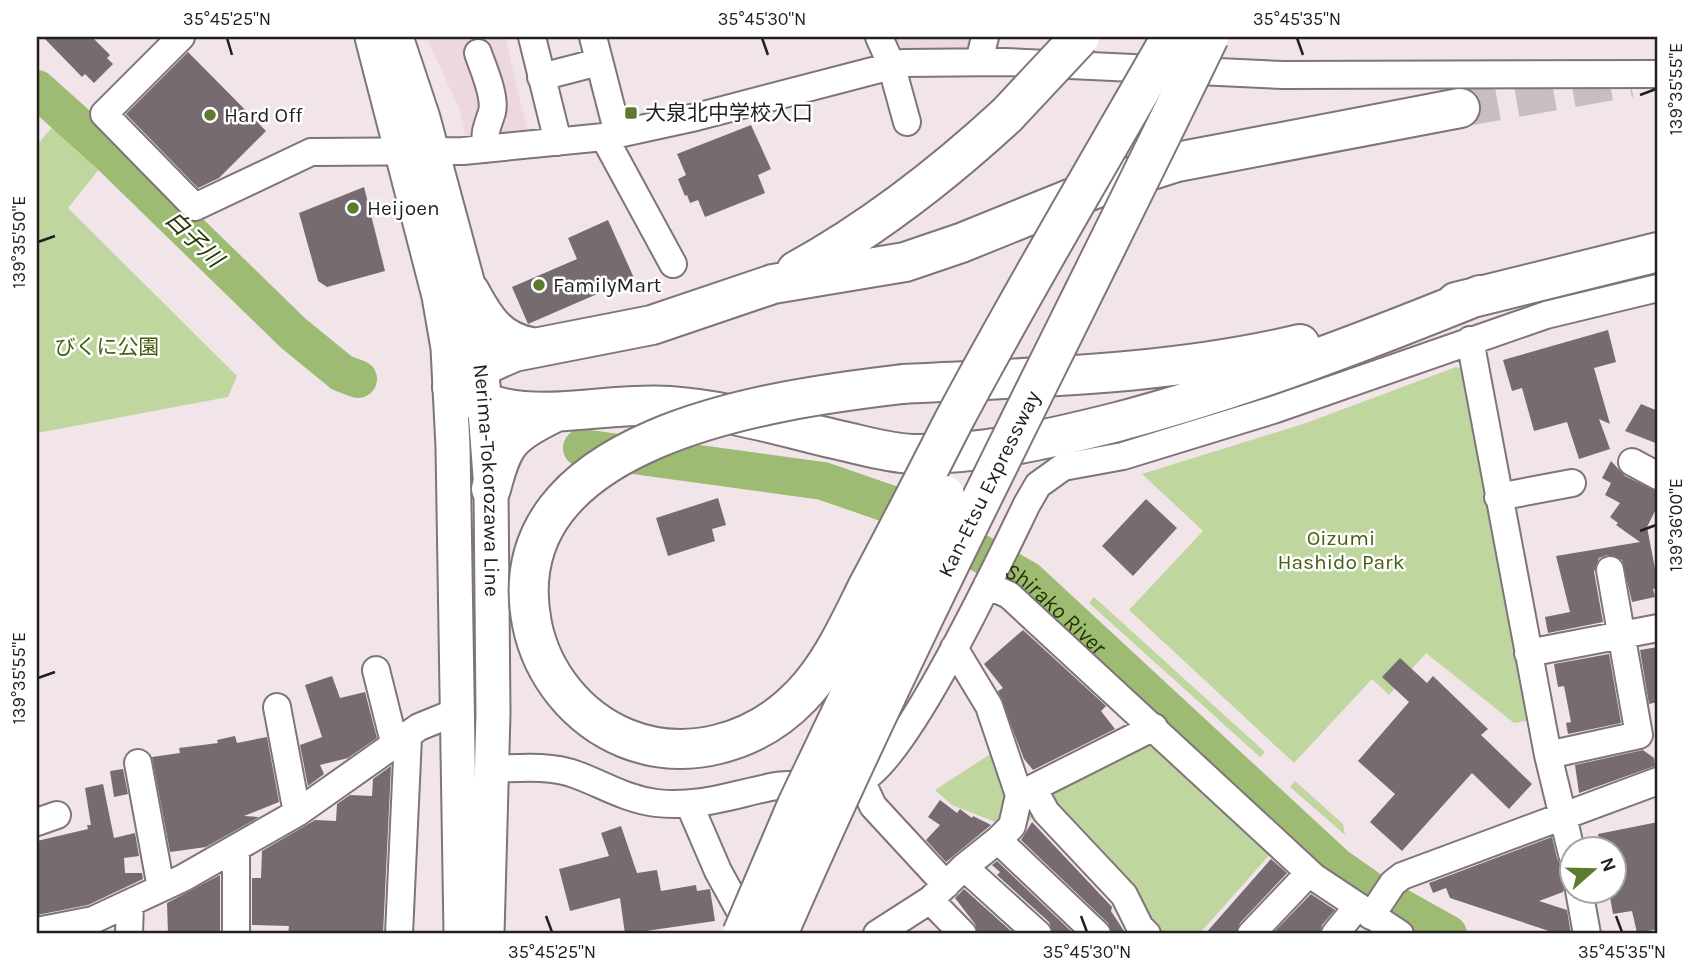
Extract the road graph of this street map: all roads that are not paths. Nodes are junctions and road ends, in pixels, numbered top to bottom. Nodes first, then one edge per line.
1 (181, 37) edge
2 (372, 37) edge
3 (396, 37) edge
4 (531, 37) edge
5 (879, 37) edge
6 (1080, 37) edge
7 (1171, 37) edge
8 (1209, 37) edge
9 (596, 49) edge
10 (982, 49) edge
11 (478, 53) dead end
12 (891, 64) junction
13 (1658, 74) edge
14 (541, 77) junction
15 (1460, 108) tunnel mouth
16 (907, 122) dead end
17 (611, 136) junction
18 (558, 142) junction
19 (486, 149) junction
20 (417, 152) junction
21 (1658, 252) edge
22 (673, 264) dead end
23 (772, 284) junction
24 (1658, 288) edge
25 (470, 292) junction
26 (1480, 295) junction
27 (1470, 340) junction
28 (531, 347) junction
29 (466, 377) junction
30 (485, 406) junction
31 (552, 414) junction
32 (1632, 462) dead end
33 (1658, 476) edge
34 (1572, 483) dead end
35 (491, 489) junction
36 (1498, 497) junction
37 (1610, 570) dead end
38 (988, 580) junction
39 (1658, 628) edge
40 (1622, 634) junction
41 (954, 648) junction
42 (1528, 653) junction
43 (376, 670) dead end
44 (277, 707) dead end
45 (456, 712) junction
46 (1154, 727) junction
47 (401, 741) junction
48 (1548, 755) junction
49 (138, 763) dead end
50 (493, 769) junction
51 (861, 780) junction
52 (1658, 781) edge
53 (779, 786) junction
54 (1026, 792) junction
55 (690, 806) junction
56 (297, 813) junction
57 (1561, 816) junction
58 (1569, 834) edge
59 (998, 840) junction
60 (236, 849) junction
61 (1309, 873) junction
62 (946, 884) junction
63 (161, 888) junction
64 (130, 903) junction
65 (1581, 904) edge
66 (1368, 912) junction
67 (739, 919) edge
68 (37, 931) edge
69 (129, 934) edge
70 (236, 934) edge
71 (398, 934) edge
72 (461, 934) edge
73 (487, 934) edge
74 (724, 934) edge
75 (753, 934) edge
76 (778, 934) edge
77 (797, 934) edge
78 (877, 934) edge
79 (963, 934) edge
80 (1038, 934) edge
81 (1097, 934) edge
82 (1147, 934) edge
83 (1251, 934) edge
84 (1335, 934) edge
85 (1400, 934) edge
86 (1587, 934) edge

1 - 20 street
2 - 20 main road, Nerima-Tokorozawa Line
3 - 20 main road, Nerima-Tokorozawa Line
4 - 14 street
5 - 12 street
6 - 23 highway, bridge
7 - 26 highway, bridge
7 - 67 highway, Kan-Etsu Expressway, bridge
8 - 76 highway, Kan-Etsu Expressway, bridge
9 - 14 street
9 - 17 street
10 - 12 street
10 - 13 street
11 - 19 street
12 - 16 street
12 - 17 street
14 - 18 street
15 - 23 highway
17 - 18 street
17 - 22 street
18 - 19 street
19 - 20 street
20 - 25 main road, Nerima-Tokorozawa Line
20 - 29 main road, Nerima-Tokorozawa Line
21 - 26 highway
23 - 28 highway
24 - 27 street
25 - 28 highway
25 - 29 main road, Nerima-Tokorozawa Line
26 - 31 highway
27 - 36 street
27 - 38 street
28 - 29 highway
29 - 30 highway
29 - 45 main road, Nerima-Tokorozawa Line
30 - 31 highway
30 - 35 main road, Nerima-Tokorozawa Line
31 - 35 highway
32 - 33 street
34 - 36 street
35 - 50 main road, Nerima-Tokorozawa Line
36 - 42 street
37 - 40 street
38 - 41 street
38 - 46 street
39 - 40 street
40 - 42 street
40 - 48 street
41 - 51 street
41 - 54 street
42 - 48 street
43 - 47 street
44 - 56 street
45 - 47 street
45 - 72 main road, Nerima-Tokorozawa Line
46 - 54 street
46 - 61 street
47 - 56 street
47 - 71 street
48 - 57 street
49 - 63 street
50 - 55 street
50 - 73 main road, Nerima-Tokorozawa Line
51 - 53 street
51 - 62 street
51 - 77 street
52 - 57 street
53 - 55 street
53 - 67 street
54 - 59 street
54 - 82 street
55 - 67 street
56 - 60 street
57 - 58 street
57 - 66 street
59 - 62 street
59 - 81 street
60 - 63 street
60 - 70 street
61 - 66 street
61 - 83 street
62 - 78 street
62 - 79 street
62 - 80 street
63 - 64 street
64 - 68 street
64 - 69 street
65 - 86 street
66 - 84 street
66 - 85 street
67 - 74 street
67 - 75 street

